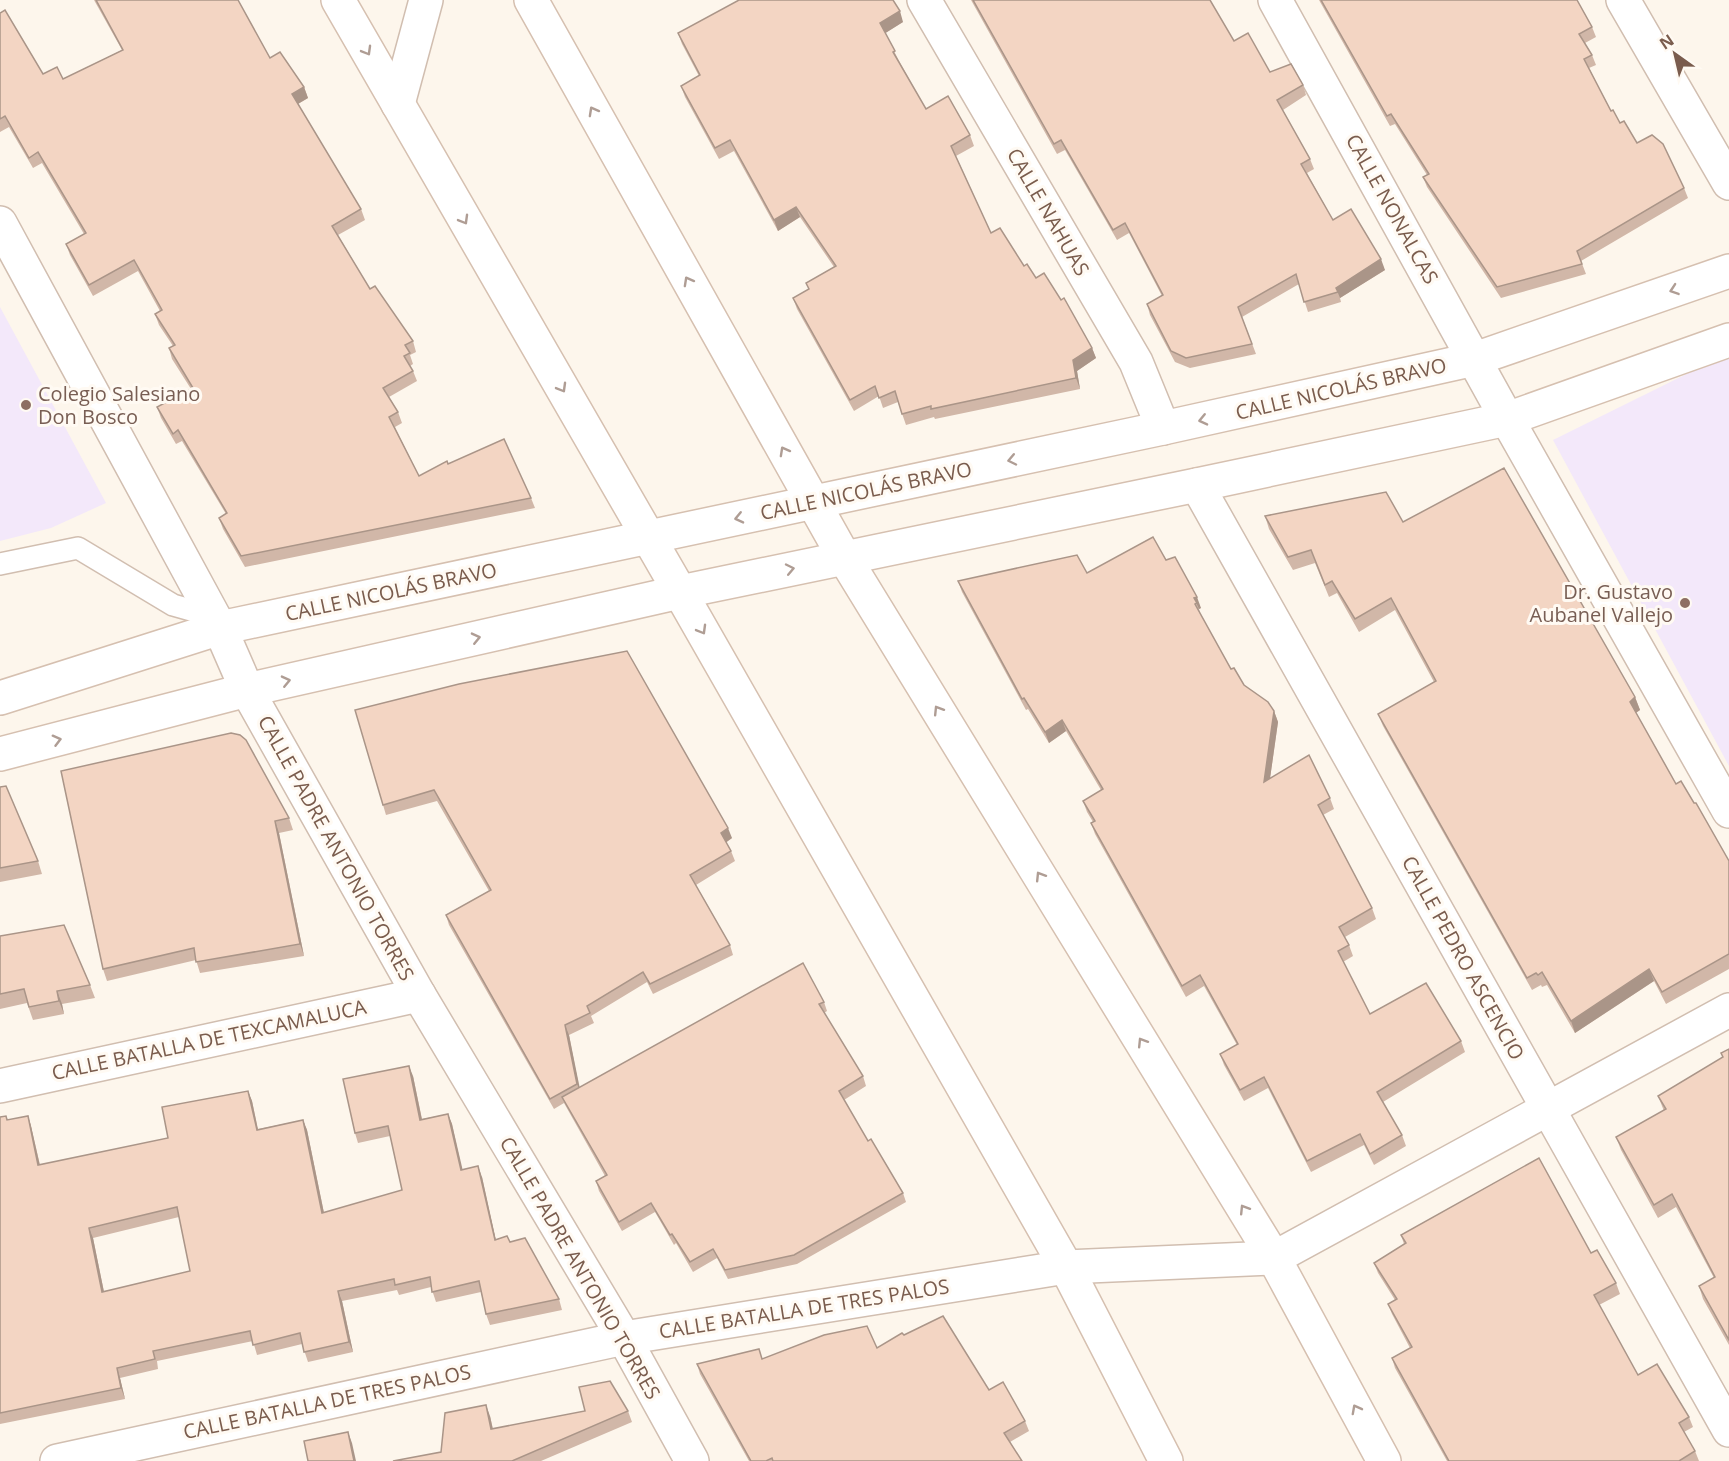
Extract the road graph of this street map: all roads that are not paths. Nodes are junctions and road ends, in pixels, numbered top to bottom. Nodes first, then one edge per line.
1 (338, 0) edge
2 (426, 0) edge
3 (531, 0) edge
4 (924, 0) edge
5 (1275, 0) edge
6 (1623, 0) edge
7 (398, 105) junction
8 (1729, 183) edge
9 (0, 224) edge
10 (1729, 271) edge
11 (1729, 340) edge
12 (1476, 359) junction
13 (1508, 419) junction
14 (1163, 428) junction
15 (1197, 485) junction
16 (812, 502) junction
17 (649, 539) junction
18 (844, 557) junction
19 (0, 564) edge
20 (680, 592) junction
21 (216, 622) junction
22 (247, 690) junction
23 (0, 698) edge
24 (0, 754) edge
25 (1729, 810) edge
26 (418, 995) junction
27 (1729, 1010) edge
28 (0, 1086) edge
29 (1548, 1108) junction
30 (1275, 1258) junction
31 (1066, 1267) junction
32 (624, 1338) junction
33 (1729, 1430) edge
34 (57, 1461) edge
35 (692, 1461) edge
36 (1166, 1461) edge
37 (1384, 1461) edge

1 -> 7 main road
2 - 7 main road
16 -> 3 main road
4 - 14 main road, CALLE NAHUAS
5 - 12 main road, CALLE NONALCAS
6 - 8 main road
7 -> 17 main road
9 - 21 main road, CALLE PADRE ANTONIO TORRES
10 -> 12 main road, CALLE NICOLÁS BRAVO
11 - 13 main road
12 - 13 main road, CALLE NONALCAS
12 -> 14 main road, CALLE NICOLÁS BRAVO
13 - 15 main road
13 - 25 main road, CALLE NONALCAS
14 -> 16 main road, CALLE NICOLÁS BRAVO
15 - 18 main road
15 - 29 main road, CALLE PEDRO ASCENCIO
16 -> 17 main road, CALLE NICOLÁS BRAVO
16 - 18 main road
17 - 20 main road
17 - 21 main road, CALLE NICOLÁS BRAVO
20 -> 18 main road
30 -> 18 main road
19 - 21 lane
22 -> 20 main road
20 -> 31 main road
21 - 22 main road, CALLE PADRE ANTONIO TORRES
21 - 23 main road, CALLE NICOLÁS BRAVO
24 -> 22 main road
22 - 26 main road, CALLE PADRE ANTONIO TORRES
26 - 28 main road, CALLE BATALLA DE TEXCAMALUCA
26 - 32 main road, CALLE PADRE ANTONIO TORRES
27 - 29 main road
29 - 30 main road
29 - 33 main road, CALLE PEDRO ASCENCIO
30 - 31 main road, CALLE BATALLA DE TRES PALOS
37 -> 30 main road
31 - 32 main road, CALLE BATALLA DE TRES PALOS
31 - 36 main road
32 - 34 main road, CALLE BATALLA DE TRES PALOS
32 - 35 main road, CALLE PADRE ANTONIO TORRES

